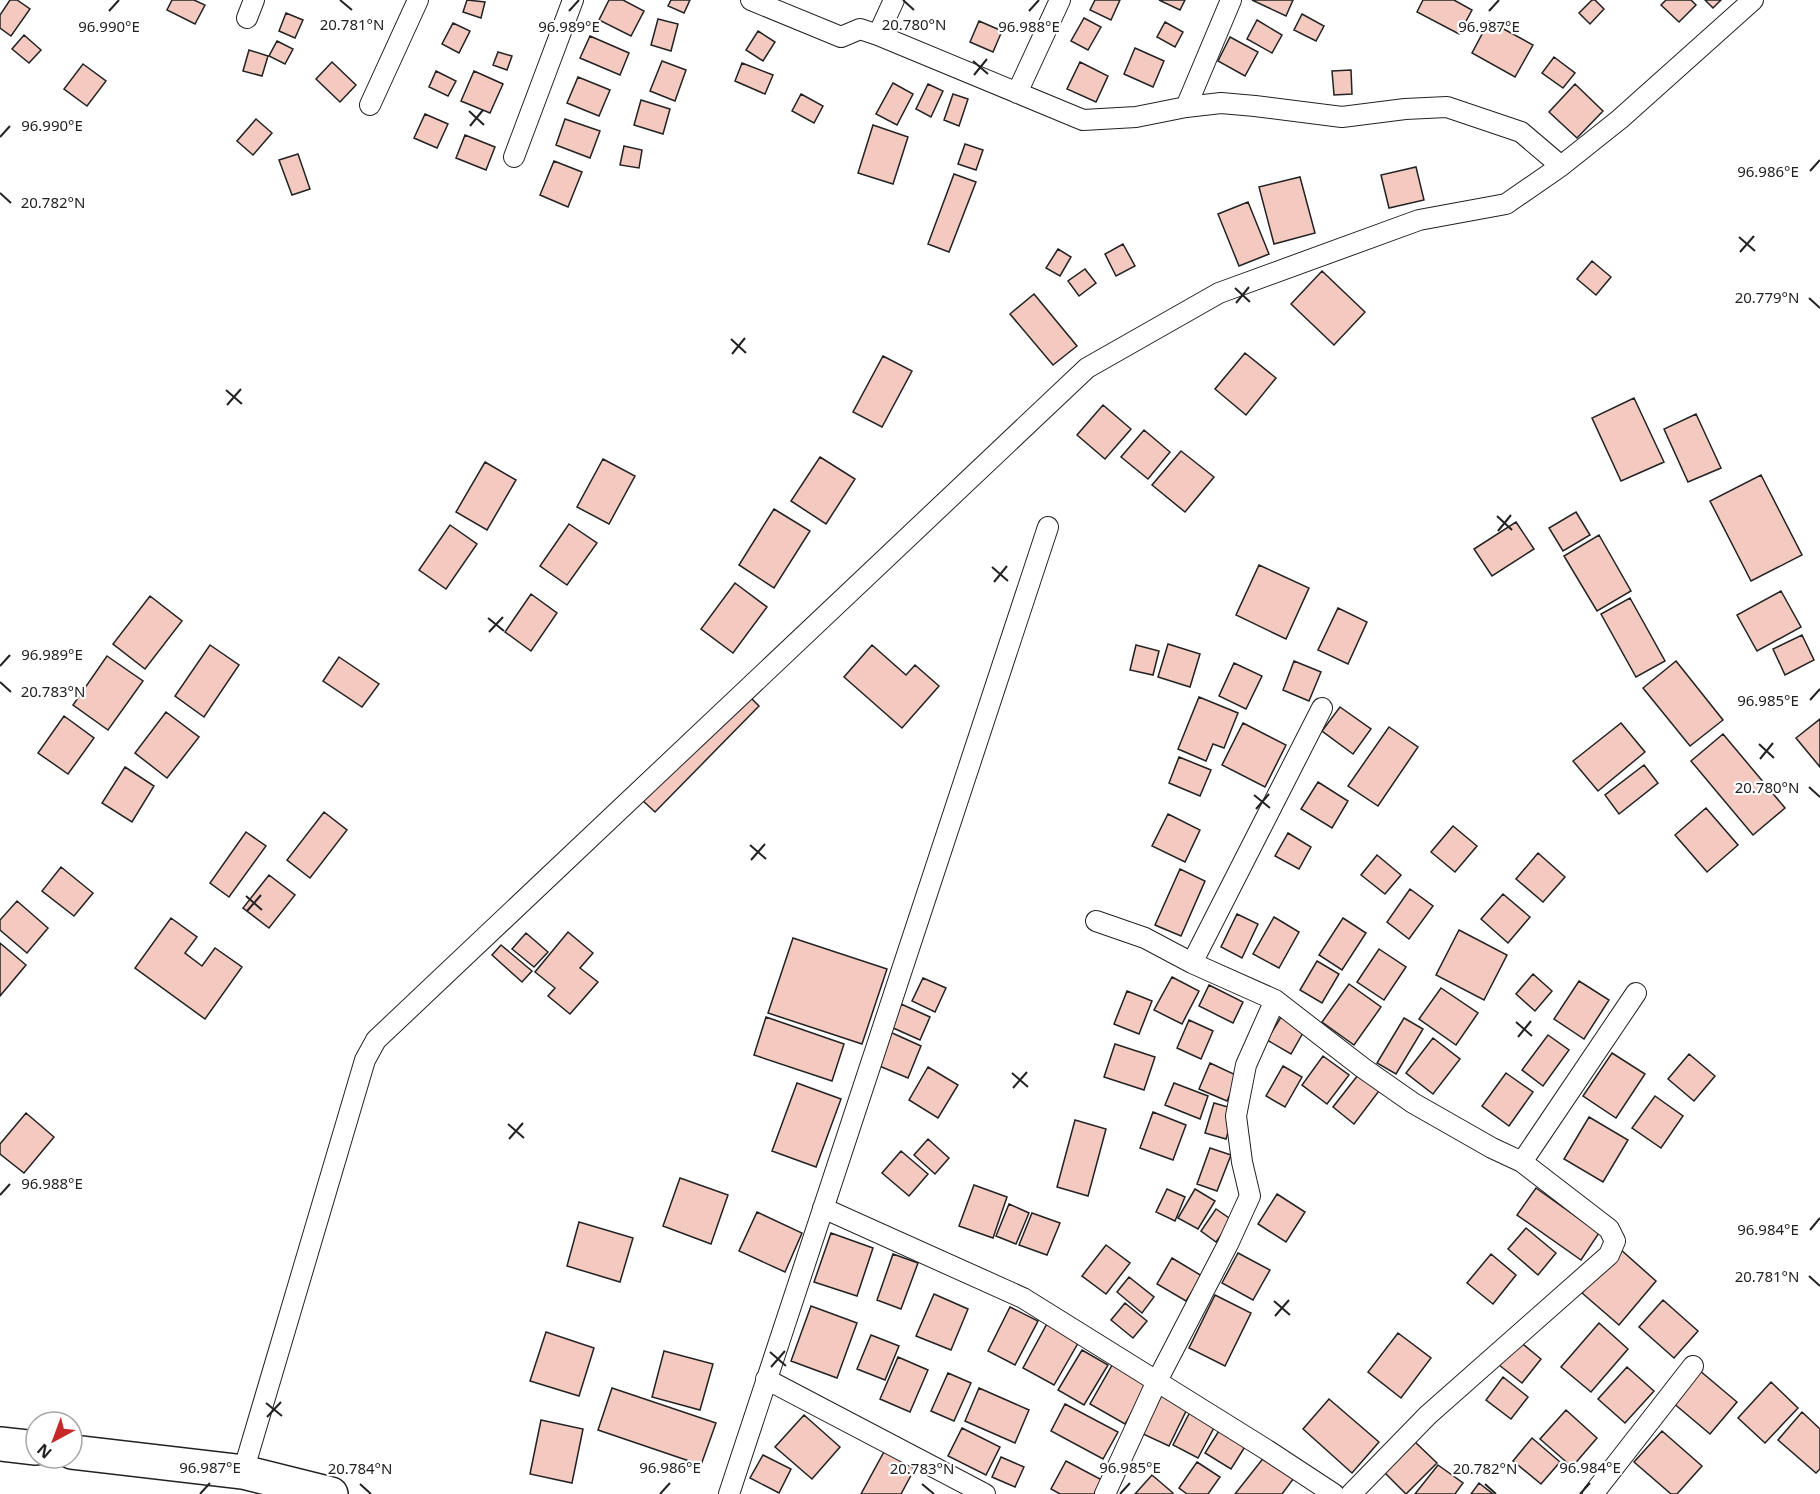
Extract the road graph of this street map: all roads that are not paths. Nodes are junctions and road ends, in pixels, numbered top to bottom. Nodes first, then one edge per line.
1 (418, 0) edge
2 (573, 0) edge
3 (751, 0) edge
4 (894, 0) edge
5 (1060, 0) edge
6 (1231, 0) edge
7 (1753, 0) edge
8 (878, 35) junction
9 (1017, 93) junction
10 (370, 105) dead end
11 (1186, 107) junction
12 (514, 157) dead end
13 (1562, 166) junction
14 (1048, 527) dead end
15 (1322, 708) dead end
16 (1096, 921) dead end
17 (1192, 963) junction
18 (1636, 993) dead end
19 (1275, 1000) junction
20 (1522, 1162) junction
21 (823, 1208) junction
22 (1693, 1366) dead end
23 (766, 1379) junction
24 (1157, 1381) junction
25 (0, 1444) edge
26 (24, 1447) edge
27 (84, 1453) edge
28 (243, 1472) junction
29 (331, 1494) edge
30 (729, 1494) edge
31 (985, 1494) edge
32 (1105, 1494) edge
33 (1334, 1494) edge
34 (1351, 1494) edge
35 (1593, 1494) edge

1 - 10 street
2 - 12 street
3 - 8 street
4 - 8 street
5 - 9 street
6 - 11 street
7 - 13 street
8 - 9 street
9 - 11 street
11 - 13 street
13 - 28 street
14 - 21 street
15 - 17 street
16 - 17 street
17 - 19 street
18 - 20 street
19 - 20 street
19 - 24 street
20 - 34 street
21 - 23 street
21 - 24 street
22 - 35 street
23 - 30 street
23 - 31 street
24 - 32 street
24 - 33 street
25 - 26 highway
27 - 28 highway
28 - 29 highway

